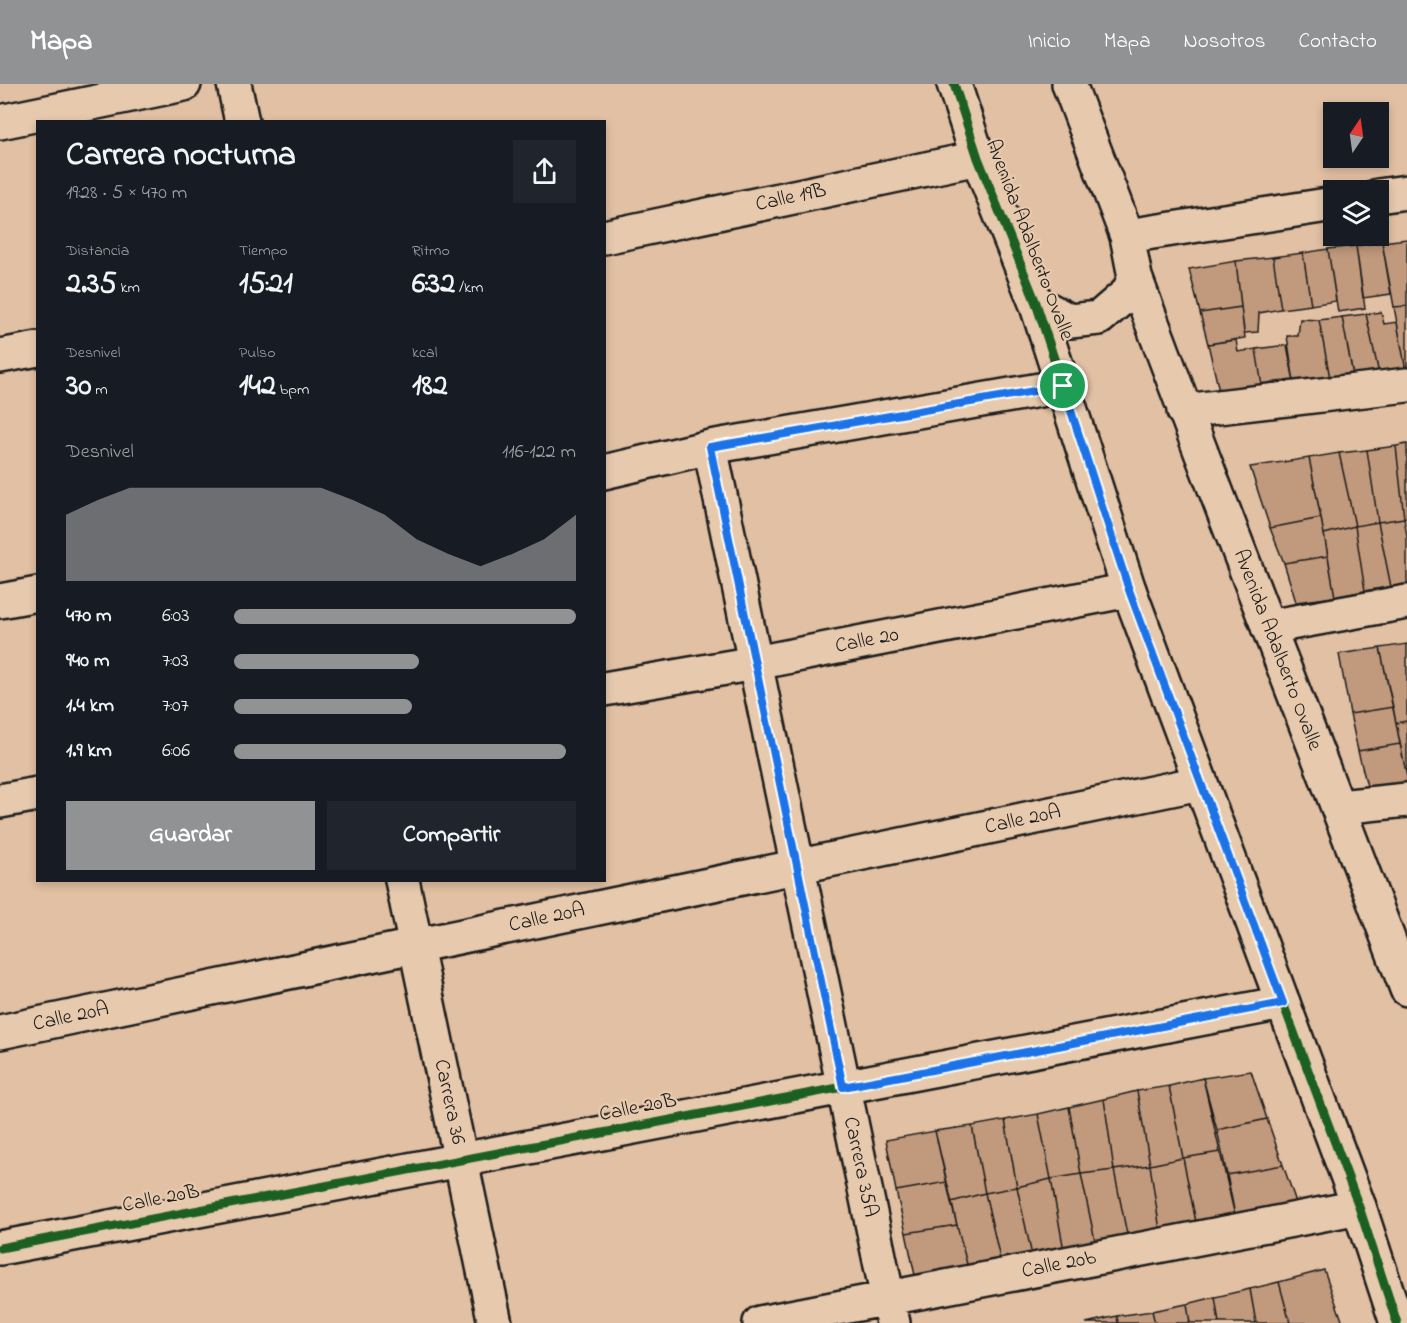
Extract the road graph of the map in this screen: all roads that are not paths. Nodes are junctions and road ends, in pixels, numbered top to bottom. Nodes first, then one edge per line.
1 (184, 84) edge
2 (234, 84) edge
3 (954, 84) edge
4 (1069, 84) edge
5 (242, 120) edge
6 (0, 122) edge
7 (978, 158) junction
8 (1407, 192) edge
9 (1389, 194) edge
10 (1323, 206) edge
11 (1127, 236) junction
12 (606, 237) edge
13 (1131, 285) junction
14 (1036, 303) junction
15 (36, 349) edge
16 (0, 356) edge
17 (1407, 385) edge
18 (1063, 386) junction
19 (1184, 411) junction
20 (710, 447) junction
21 (606, 472) edge
22 (1129, 590) junction
23 (36, 594) edge
24 (0, 601) edge
25 (1407, 602) edge
26 (1268, 627) junction
27 (755, 663) junction
28 (606, 690) edge
29 (1200, 783) junction
30 (36, 794) edge
31 (1407, 800) edge
32 (0, 801) edge
33 (1339, 807) junction
34 (797, 867) junction
35 (402, 882) edge
36 (416, 946) junction
37 (1407, 989) edge
38 (1283, 1003) junction
39 (0, 1032) edge
40 (843, 1087) junction
41 (461, 1160) junction
42 (1359, 1207) junction
43 (0, 1248) edge
44 (890, 1311) edge
45 (495, 1323) edge
46 (760, 1323) edge
47 (1397, 1323) edge

1 - 6 street
2 - 5 street
3 - 7 street, Avenida Adalberto Ovalle
4 - 11 street, Avenida Adalberto Ovalle
7 - 12 street, Calle 19B
7 - 14 street, Avenida Adalberto Ovalle
8 - 9 street
10 - 11 street
11 - 13 street, Avenida Adalberto Ovalle
13 - 14 street
13 - 19 street, Avenida Adalberto Ovalle
14 - 18 street, Avenida Adalberto Ovalle
15 - 16 street
17 - 19 street
18 - 20 street
18 - 22 street, Avenida Adalberto Ovalle
19 - 26 street, Avenida Adalberto Ovalle
20 - 21 street
20 - 27 street, Carrera 35A
22 - 27 street, Calle 20
22 - 29 street, Avenida Adalberto Ovalle
23 - 24 street
25 - 26 street
26 - 33 street, Avenida Adalberto Ovalle
27 - 28 street, Calle 20
27 - 34 street, Carrera 35A
29 - 34 street, Calle 20A
29 - 38 street, Avenida Adalberto Ovalle
30 - 32 street
31 - 33 street
33 - 37 street, Avenida Adalberto Ovalle
34 - 36 street, Calle 20A
34 - 40 street, Carrera 35A
35 - 36 street, Carrera 36
36 - 39 street, Calle 20A
36 - 41 street, Carrera 36
38 - 40 street, Calle 20B
38 - 42 street, Avenida Adalberto Ovalle
40 - 41 street, Calle 20B
40 - 44 street, Carrera 35A
41 - 43 street, Calle 20B
41 - 45 street, Carrera 36
42 - 44 street, Calle 20b
42 - 47 street, Avenida Adalberto Ovalle
44 - 46 street, Calle 20b

